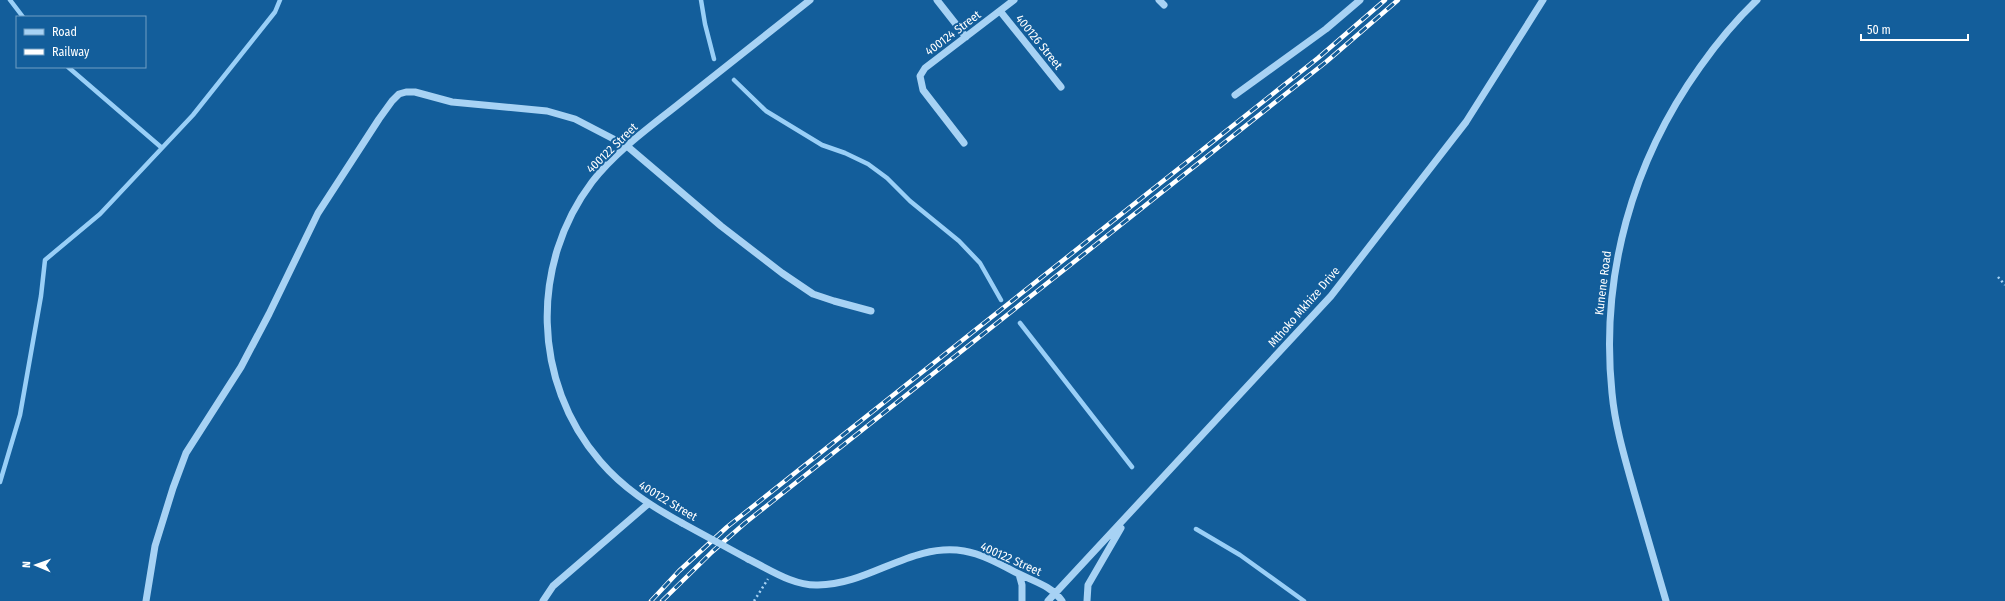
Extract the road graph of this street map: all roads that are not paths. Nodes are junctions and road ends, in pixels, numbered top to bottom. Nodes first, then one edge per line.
1 (810, 0) edge
2 (937, 0) edge
3 (1014, 0) edge
4 (1360, 0) edge
5 (1543, 0) edge
6 (1757, 0) edge
7 (1000, 11) junction
8 (966, 37) junction
9 (1061, 87) dead end
10 (1235, 95) dead end
11 (964, 143) dead end
12 (627, 146) junction
13 (871, 311) dead end
14 (648, 504) junction
15 (1127, 517) junction
16 (1019, 574) junction
17 (1056, 592) junction
18 (146, 601) edge
19 (543, 601) edge
20 (1022, 601) edge
21 (1048, 601) edge
22 (1062, 601) edge
23 (1087, 601) edge
24 (1666, 601) edge

1 - 12 street, 400122 Street
2 - 8 street
3 - 7 street, 400124 Street
4 - 10 street
5 - 15 street, Mthoko Mkhize Drive
6 - 24 street, Kunene Road
7 - 8 street, 400124 Street
7 - 9 street, 400126 Street
8 - 11 street, 400124 Street
12 - 13 street
12 - 14 street, 400122 Street
12 - 18 street
14 - 16 street, 400122 Street, bridge
14 - 19 street
15 - 17 street, Mthoko Mkhize Drive
15 - 23 street
16 - 17 street, 400122 Street
16 - 20 street
17 - 21 street, Mthoko Mkhize Drive
17 - 22 street

